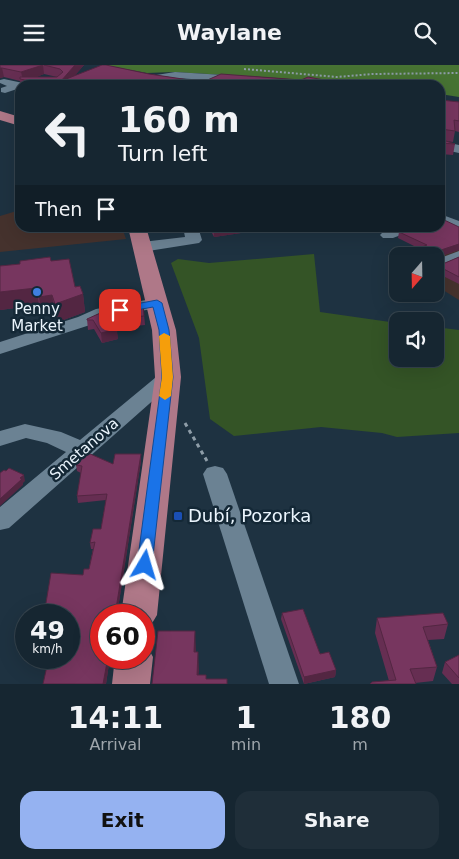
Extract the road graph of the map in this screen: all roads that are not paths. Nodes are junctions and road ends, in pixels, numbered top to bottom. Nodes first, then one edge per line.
1 (131, 76) edge
2 (251, 79) edge
3 (0, 115) edge
4 (15, 120) edge
5 (445, 146) edge
6 (459, 149) edge
7 (445, 220) edge
8 (459, 226) edge
9 (192, 232) edge
10 (396, 232) edge
11 (388, 235) dead end
12 (140, 237) edge
13 (459, 255) edge
14 (444, 262) edge
15 (157, 303) junction
16 (0, 337) edge
17 (25, 340) junction
18 (0, 348) edge
19 (166, 385) junction
20 (0, 439) edge
21 (82, 451) junction
22 (215, 474) road end
23 (0, 521) edge
24 (140, 604) edge
25 (133, 669) edge
26 (131, 684) edge
27 (284, 684) edge

1 - 2 street
3 - 4 main road
5 - 6 street
7 - 8 street
9 - 12 street
10 - 11 street
12 - 15 main road
13 - 14 street
15 - 17 street
15 - 19 main road
16 - 17 street
17 - 18 street
19 - 21 street, Smetanova
19 - 24 main road
20 - 21 street
21 - 23 street, Smetanova
22 - 27 street
25 - 26 main road

